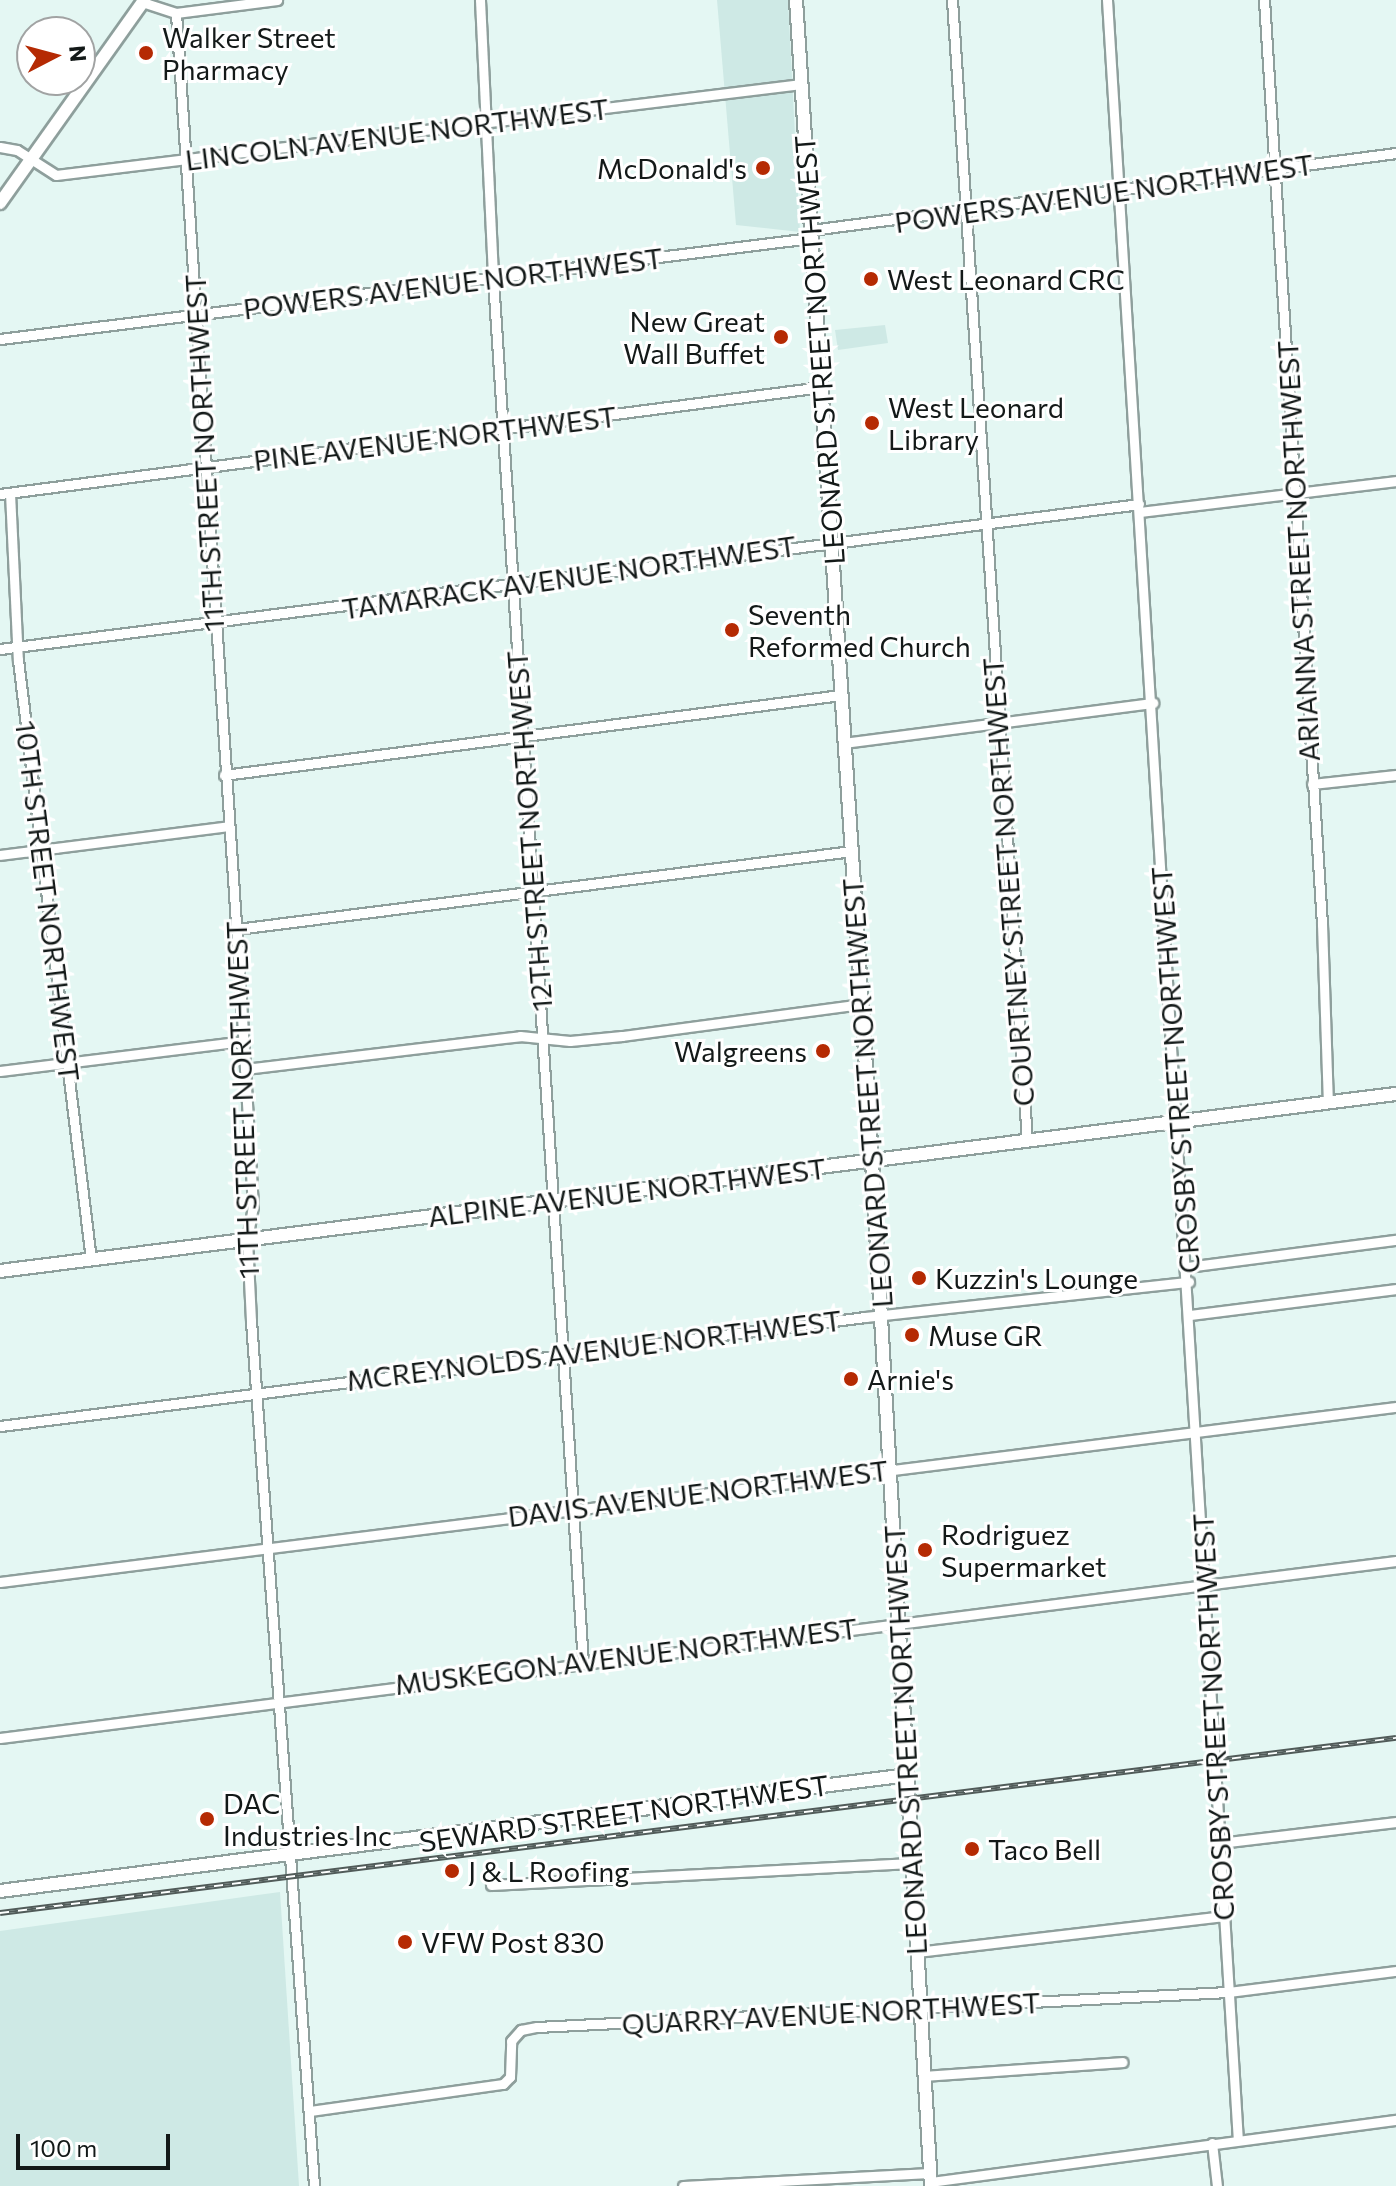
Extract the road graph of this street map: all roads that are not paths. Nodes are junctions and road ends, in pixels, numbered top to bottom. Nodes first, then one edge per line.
1 (277, 0) edge
2 (480, 0) edge
3 (796, 0) edge
4 (952, 0) edge
5 (1107, 0) edge
6 (1264, 0) edge
7 (143, 1) edge
8 (176, 13) junction
9 (801, 84) junction
10 (485, 124) junction
11 (0, 147) edge
12 (1396, 153) edge
13 (30, 160) junction
14 (188, 160) junction
15 (1274, 171) junction
16 (1119, 192) junction
17 (0, 203) edge
18 (966, 212) junction
19 (811, 234) junction
20 (493, 279) junction
21 (195, 315) junction
22 (0, 339) edge
23 (822, 387) junction
24 (504, 430) junction
25 (206, 468) junction
26 (1396, 481) edge
27 (5, 494) edge
28 (1295, 496) junction
29 (1139, 508) junction
30 (985, 522) junction
31 (832, 542) junction
32 (513, 584) junction
33 (215, 624) junction
34 (17, 647) junction
35 (0, 649) edge
36 (841, 695) junction
37 (1153, 703) junction
38 (998, 723) junction
39 (523, 735) junction
40 (844, 743) junction
41 (224, 775) junction
42 (1396, 775) edge
43 (1312, 784) junction
44 (228, 826) junction
45 (40, 850) junction
46 (852, 851) junction
47 (0, 855) edge
48 (531, 891) junction
49 (237, 929) junction
50 (862, 1004) junction
51 (542, 1039) junction
52 (243, 1041) junction
53 (68, 1062) junction
54 (245, 1069) junction
55 (0, 1071) edge
56 (1396, 1094) edge
57 (1328, 1103) junction
58 (1179, 1122) junction
59 (1027, 1141) junction
60 (872, 1161) junction
61 (553, 1201) junction
62 (247, 1239) junction
63 (1396, 1240) edge
64 (91, 1260) junction
65 (1187, 1267) junction
66 (0, 1271) edge
67 (1189, 1282) junction
68 (1396, 1289) edge
69 (881, 1315) junction
70 (1190, 1315) junction
71 (562, 1354) junction
72 (256, 1392) junction
73 (1396, 1407) edge
74 (0, 1426) edge
75 (1196, 1431) junction
76 (889, 1468) junction
77 (571, 1509) junction
78 (267, 1548) junction
79 (1396, 1561) edge
80 (0, 1582) edge
81 (1207, 1583) junction
82 (898, 1621) junction
83 (583, 1662) junction
84 (278, 1701) junction
85 (0, 1738) edge
86 (908, 1775) junction
87 (1396, 1822) edge
88 (1220, 1843) junction
89 (293, 1858) junction
90 (911, 1863) junction
91 (491, 1885) dead end
92 (0, 1891) edge
93 (1224, 1916) junction
94 (917, 1952) junction
95 (1396, 1971) edge
96 (1229, 1992) junction
97 (920, 2010) junction
98 (1123, 2062) dead end
99 (924, 2076) junction
100 (310, 2111) junction
101 (1396, 2120) edge
102 (1238, 2140) junction
103 (1212, 2143) junction
104 (930, 2180) edge
105 (314, 2186) edge
106 (683, 2186) edge
107 (1217, 2186) edge

1 - 8 street
2 - 10 street, 12TH STREET NORTHWEST
3 - 9 main road, LEONARD STREET NORTHWEST
4 - 18 street, COURTNEY STREET NORTHWEST
5 - 16 street, CROSBY STREET NORTHWEST
6 - 15 street, ARIANNA STREET NORTHWEST
7 - 8 street
7 - 13 main road
8 - 14 street, 11TH STREET NORTHWEST
9 - 10 street, LINCOLN AVENUE NORTHWEST
9 - 19 main road, LEONARD STREET NORTHWEST
10 - 14 street, LINCOLN AVENUE NORTHWEST
10 - 20 street, 12TH STREET NORTHWEST
11 - 13 street, LINCOLN AVENUE NORTHWEST
12 - 15 street, POWERS AVENUE NORTHWEST
13 - 14 street, LINCOLN AVENUE NORTHWEST
13 - 17 main road
14 - 21 street, 11TH STREET NORTHWEST
15 - 16 street, POWERS AVENUE NORTHWEST
15 - 28 street, ARIANNA STREET NORTHWEST
16 - 18 street, POWERS AVENUE NORTHWEST
16 - 29 street, CROSBY STREET NORTHWEST
18 - 19 street, POWERS AVENUE NORTHWEST
18 - 30 street, COURTNEY STREET NORTHWEST
19 - 20 street, POWERS AVENUE NORTHWEST
19 - 23 main road, LEONARD STREET NORTHWEST
20 - 21 street, POWERS AVENUE NORTHWEST
20 - 24 street, 12TH STREET NORTHWEST
21 - 22 street, POWERS AVENUE NORTHWEST
21 - 25 street, 11TH STREET NORTHWEST
23 - 24 street, PINE AVENUE NORTHWEST
23 - 31 main road, LEONARD STREET NORTHWEST
24 - 25 street, PINE AVENUE NORTHWEST
24 - 32 street, 12TH STREET NORTHWEST
25 - 27 street, PINE AVENUE NORTHWEST
25 - 33 street, 11TH STREET NORTHWEST
26 - 28 street, TAMARACK AVENUE NORTHWEST
27 - 34 street, 10TH STREET NORTHWEST
28 - 29 street, TAMARACK AVENUE NORTHWEST
28 - 43 street, ARIANNA STREET NORTHWEST
29 - 30 street, TAMARACK AVENUE NORTHWEST
29 - 37 street, CROSBY STREET NORTHWEST
30 - 31 street, TAMARACK AVENUE NORTHWEST
30 - 38 street, COURTNEY STREET NORTHWEST
31 - 32 street, TAMARACK AVENUE NORTHWEST
31 - 36 main road, LEONARD STREET NORTHWEST
32 - 33 street, TAMARACK AVENUE NORTHWEST
32 - 39 street, 12TH STREET NORTHWEST
33 - 34 street, TAMARACK AVENUE NORTHWEST
33 - 41 street, 11TH STREET NORTHWEST
34 - 35 street, TAMARACK AVENUE NORTHWEST
34 - 45 street, 10TH STREET NORTHWEST
36 - 39 street
36 - 40 main road, LEONARD STREET NORTHWEST
37 - 38 street
37 - 58 street, CROSBY STREET NORTHWEST
38 - 40 street
38 - 59 street, COURTNEY STREET NORTHWEST
39 - 41 street
39 - 48 street, 12TH STREET NORTHWEST
40 - 46 main road, LEONARD STREET NORTHWEST
41 - 44 street, 11TH STREET NORTHWEST
42 - 43 street
43 - 57 street, ARIANNA STREET NORTHWEST
44 - 45 street
44 - 49 street, 11TH STREET NORTHWEST
45 - 47 street
45 - 53 street, 10TH STREET NORTHWEST
46 - 48 street
46 - 50 main road, LEONARD STREET NORTHWEST
48 - 49 street
48 - 51 street, 12TH STREET NORTHWEST
49 - 52 street, 11TH STREET NORTHWEST
50 - 51 street
50 - 60 main road, LEONARD STREET NORTHWEST
51 - 54 street
51 - 61 street, 12TH STREET NORTHWEST
52 - 53 street
52 - 54 street, 11TH STREET NORTHWEST
53 - 55 street
53 - 64 street, 10TH STREET NORTHWEST
54 - 62 street, 11TH STREET NORTHWEST
56 - 57 main road, ALPINE AVENUE NORTHWEST
57 - 58 main road, ALPINE AVENUE NORTHWEST
58 - 59 main road, ALPINE AVENUE NORTHWEST
58 - 65 street, CROSBY STREET NORTHWEST
59 - 60 main road, ALPINE AVENUE NORTHWEST
60 - 61 main road, ALPINE AVENUE NORTHWEST
60 - 69 main road, LEONARD STREET NORTHWEST
61 - 62 main road, ALPINE AVENUE NORTHWEST
61 - 71 street, 12TH STREET NORTHWEST
62 - 64 main road, ALPINE AVENUE NORTHWEST
62 - 72 street, 11TH STREET NORTHWEST
63 - 65 street
64 - 66 main road, ALPINE AVENUE NORTHWEST
65 - 67 street, CROSBY STREET NORTHWEST
67 - 69 street, MCREYNOLDS AVENUE NORTHWEST
67 - 70 street, CROSBY STREET NORTHWEST
68 - 70 street
69 - 71 street, MCREYNOLDS AVENUE NORTHWEST
69 - 76 main road, LEONARD STREET NORTHWEST
70 - 75 street, CROSBY STREET NORTHWEST
71 - 72 street, MCREYNOLDS AVENUE NORTHWEST
71 - 77 street, 12TH STREET NORTHWEST
72 - 74 street, MCREYNOLDS AVENUE NORTHWEST
72 - 78 street, 11TH STREET NORTHWEST
73 - 75 street, DAVIS AVENUE NORTHWEST
75 - 76 street, DAVIS AVENUE NORTHWEST
75 - 81 street, CROSBY STREET NORTHWEST
76 - 77 street, DAVIS AVENUE NORTHWEST
76 - 82 main road, LEONARD STREET NORTHWEST
77 - 78 street, DAVIS AVENUE NORTHWEST
77 - 83 street, 12TH STREET NORTHWEST
78 - 80 street, DAVIS AVENUE NORTHWEST
78 - 84 street, 11TH STREET NORTHWEST
79 - 81 street, MUSKEGON AVENUE NORTHWEST
81 - 82 street, MUSKEGON AVENUE NORTHWEST
81 - 88 street, CROSBY STREET NORTHWEST
82 - 83 street, MUSKEGON AVENUE NORTHWEST
82 - 86 main road, LEONARD STREET NORTHWEST
83 - 84 street, MUSKEGON AVENUE NORTHWEST
84 - 85 street, MUSKEGON AVENUE NORTHWEST
84 - 89 street, 11TH STREET NORTHWEST
86 - 89 main road, SEWARD STREET NORTHWEST
86 - 90 main road, LEONARD STREET NORTHWEST
87 - 88 street
88 - 93 street, CROSBY STREET NORTHWEST
89 - 92 main road, SEWARD STREET NORTHWEST
89 - 100 street, 11TH STREET NORTHWEST
90 - 91 street
90 - 94 main road, LEONARD STREET NORTHWEST
93 - 94 street
93 - 96 street, CROSBY STREET NORTHWEST
94 - 97 main road, LEONARD STREET NORTHWEST
95 - 96 street, QUARRY AVENUE NORTHWEST
96 - 97 street, QUARRY AVENUE NORTHWEST
96 - 102 street, CROSBY STREET NORTHWEST
97 - 99 main road, LEONARD STREET NORTHWEST
97 - 100 street, QUARRY AVENUE NORTHWEST
98 - 99 street
99 - 104 main road, LEONARD STREET NORTHWEST
100 - 105 street, 11TH STREET NORTHWEST
101 - 102 street
102 - 103 street
103 - 104 street
103 - 107 street
104 - 106 street

